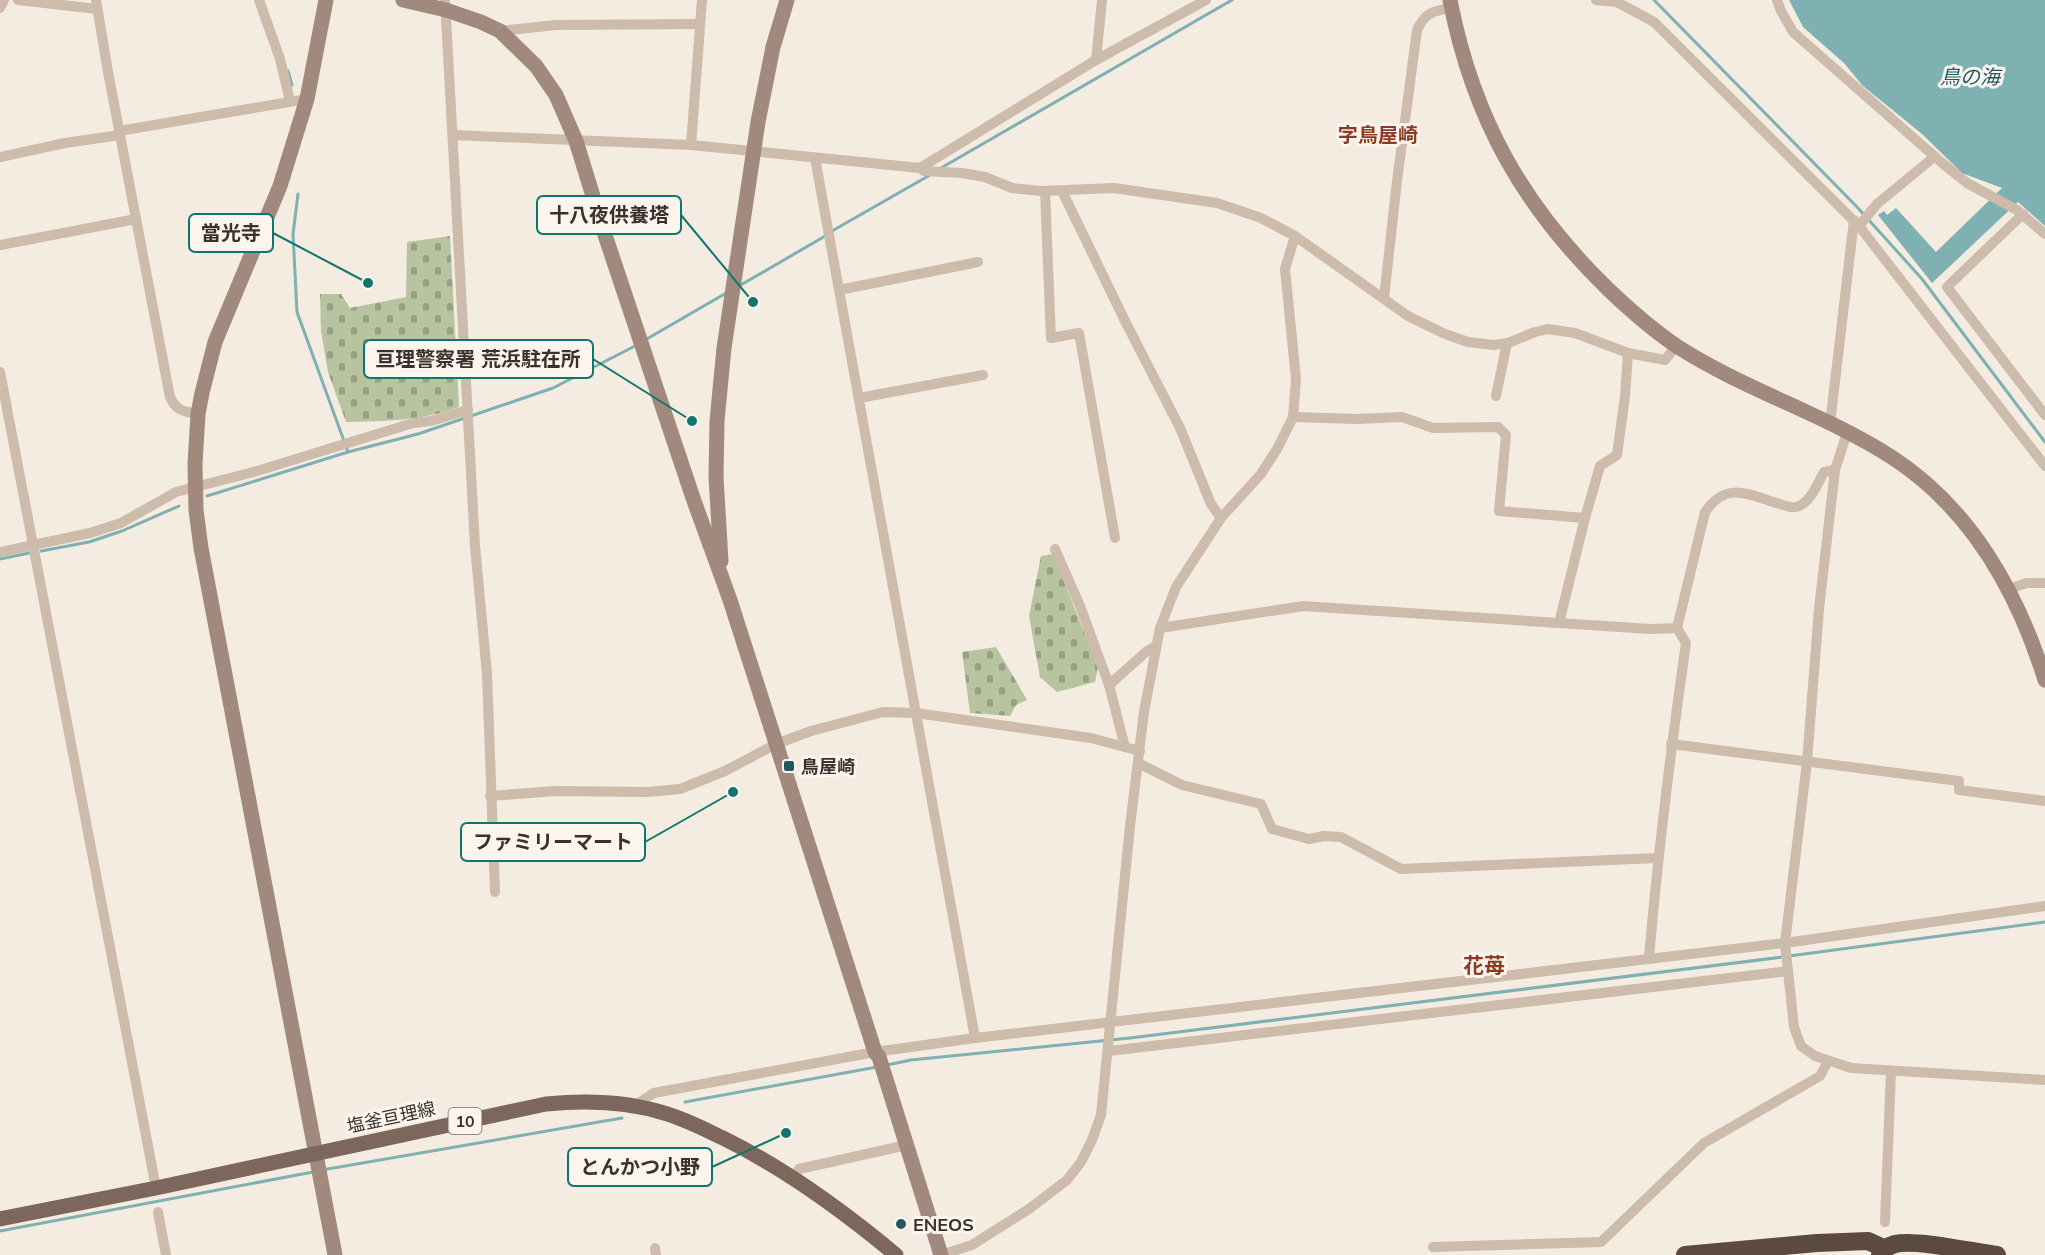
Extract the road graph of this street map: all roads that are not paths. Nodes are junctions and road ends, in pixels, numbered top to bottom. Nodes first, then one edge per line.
1 (4, 0) edge
2 (18, 0) edge
3 (259, 0) edge
4 (326, 0) edge
5 (403, 0) edge
6 (702, 0) edge
7 (787, 0) edge
8 (1102, 0) edge
9 (1206, 0) edge
10 (1596, 0) edge
11 (1777, 0) edge
12 (97, 4) edge
13 (1451, 4) edge
14 (445, 5) edge
15 (0, 8) edge
16 (700, 24) junction
17 (500, 31) junction
18 (1096, 60) junction
19 (290, 98) junction
20 (307, 99) junction
21 (119, 133) junction
22 (453, 135) junction
23 (576, 141) junction
24 (691, 145) junction
25 (754, 151) junction
26 (0, 157) edge
27 (815, 158) junction
28 (1938, 160) junction
29 (922, 170) junction
30 (1045, 191) junction
31 (1062, 191) junction
32 (2020, 212) junction
33 (136, 219) junction
34 (1858, 222) junction
35 (2045, 234) edge
36 (1295, 236) junction
37 (0, 245) edge
38 (978, 262) dead end
39 (839, 290) junction
40 (1384, 298) junction
41 (1507, 343) junction
42 (1676, 346) junction
43 (1629, 353) junction
44 (0, 372) edge
45 (983, 375) dead end
46 (1496, 396) dead end
47 (859, 398) junction
48 (198, 414) junction
49 (468, 415) junction
50 (2045, 415) edge
51 (1293, 417) junction
52 (1830, 424) junction
53 (1846, 433) junction
54 (2045, 466) edge
55 (1835, 470) junction
56 (195, 486) junction
57 (1221, 518) junction
58 (1585, 518) junction
59 (1115, 538) dead end
60 (33, 546) junction
61 (1056, 549) dead end
62 (0, 552) edge
63 (723, 579) junction
64 (2045, 584) edge
65 (2009, 589) junction
66 (1559, 623) junction
67 (1160, 628) junction
68 (1677, 628) junction
69 (1156, 646) junction
70 (2045, 680) edge
71 (1109, 685) junction
72 (916, 713) junction
73 (776, 744) junction
74 (1671, 744) junction
75 (1125, 747) junction
76 (1140, 751) junction
77 (1807, 762) junction
78 (1138, 763) junction
79 (490, 796) junction
80 (2045, 801) edge
81 (1658, 858) junction
82 (495, 892) dead end
83 (2045, 906) edge
84 (1785, 943) junction
85 (1649, 958) junction
86 (1788, 971) junction
87 (1111, 1024) junction
88 (975, 1038) junction
89 (1109, 1051) junction
90 (877, 1054) junction
91 (1828, 1061) junction
92 (1892, 1071) junction
93 (2045, 1080) edge
94 (634, 1106) junction
95 (908, 1145) junction
96 (316, 1156) junction
97 (794, 1178) junction
98 (156, 1188) junction
99 (158, 1212) dead end
100 (0, 1219) edge
101 (1885, 1222) dead end
102 (1433, 1247) dead end
103 (1883, 1254) edge
104 (166, 1255) edge
105 (335, 1255) edge
106 (896, 1255) edge
107 (941, 1255) edge
108 (1685, 1255) edge
109 (1997, 1255) edge

1 - 15 street
2 - 12 street
3 - 19 street
4 - 20 street
5 - 14 street
6 - 16 street
7 - 25 street
8 - 18 street
9 - 18 street
10 - 34 street
11 - 28 street
12 - 21 street
13 - 40 street
13 - 42 street
14 - 17 street
14 - 22 street
16 - 17 street
16 - 24 street
17 - 23 street
18 - 29 street
19 - 20 street
19 - 21 street
20 - 48 street
21 - 26 street
21 - 33 street
22 - 23 street
22 - 49 street
23 - 24 street
23 - 63 street
24 - 25 street
25 - 27 street
25 - 63 street
27 - 29 street
27 - 39 street
28 - 32 street
28 - 34 street
29 - 30 street
30 - 31 street
30 - 59 street
31 - 36 street
31 - 57 street
32 - 35 street
32 - 50 street
33 - 37 street
33 - 48 street
34 - 52 street
34 - 54 street
36 - 40 street
36 - 51 street
38 - 39 street
39 - 47 street
40 - 41 street
41 - 43 street
41 - 46 street
42 - 43 street
42 - 52 street
43 - 58 street
44 - 60 street
45 - 47 street
47 - 72 street
48 - 56 street
49 - 56 street
49 - 79 street
51 - 57 street
51 - 58 street
52 - 53 street
53 - 55 street
53 - 65 street
55 - 68 street
55 - 77 street
56 - 60 street
56 - 96 street
57 - 67 street
58 - 66 street
60 - 62 street
60 - 98 street
61 - 71 street
63 - 73 street
64 - 65 street
65 - 70 street
66 - 67 street
66 - 68 street
67 - 69 street
68 - 74 street
69 - 71 street
69 - 76 street
71 - 75 street
72 - 73 street
72 - 75 street
72 - 88 street
73 - 79 street
73 - 90 street
74 - 77 street
74 - 81 street
75 - 76 street
76 - 78 street
77 - 80 street
77 - 84 street
78 - 81 street
78 - 87 street
79 - 82 street
81 - 85 street
83 - 84 street
84 - 85 street
84 - 86 street
85 - 87 street
86 - 89 street
86 - 91 street
87 - 88 street
87 - 89 street
88 - 90 street
89 - 107 street
90 - 94 street
90 - 95 street
91 - 92 street
91 - 102 street
92 - 93 street
92 - 101 street
94 - 96 main road, 塩釜亘理線 / 10
94 - 97 main road, 塩釜亘理線 / 10
95 - 97 street
95 - 107 street
96 - 98 main road, 塩釜亘理線 / 10
96 - 105 street
97 - 106 main road, 塩釜亘理線 / 10
98 - 100 main road, 塩釜亘理線 / 10
99 - 104 street
103 - 108 highway
103 - 109 highway

